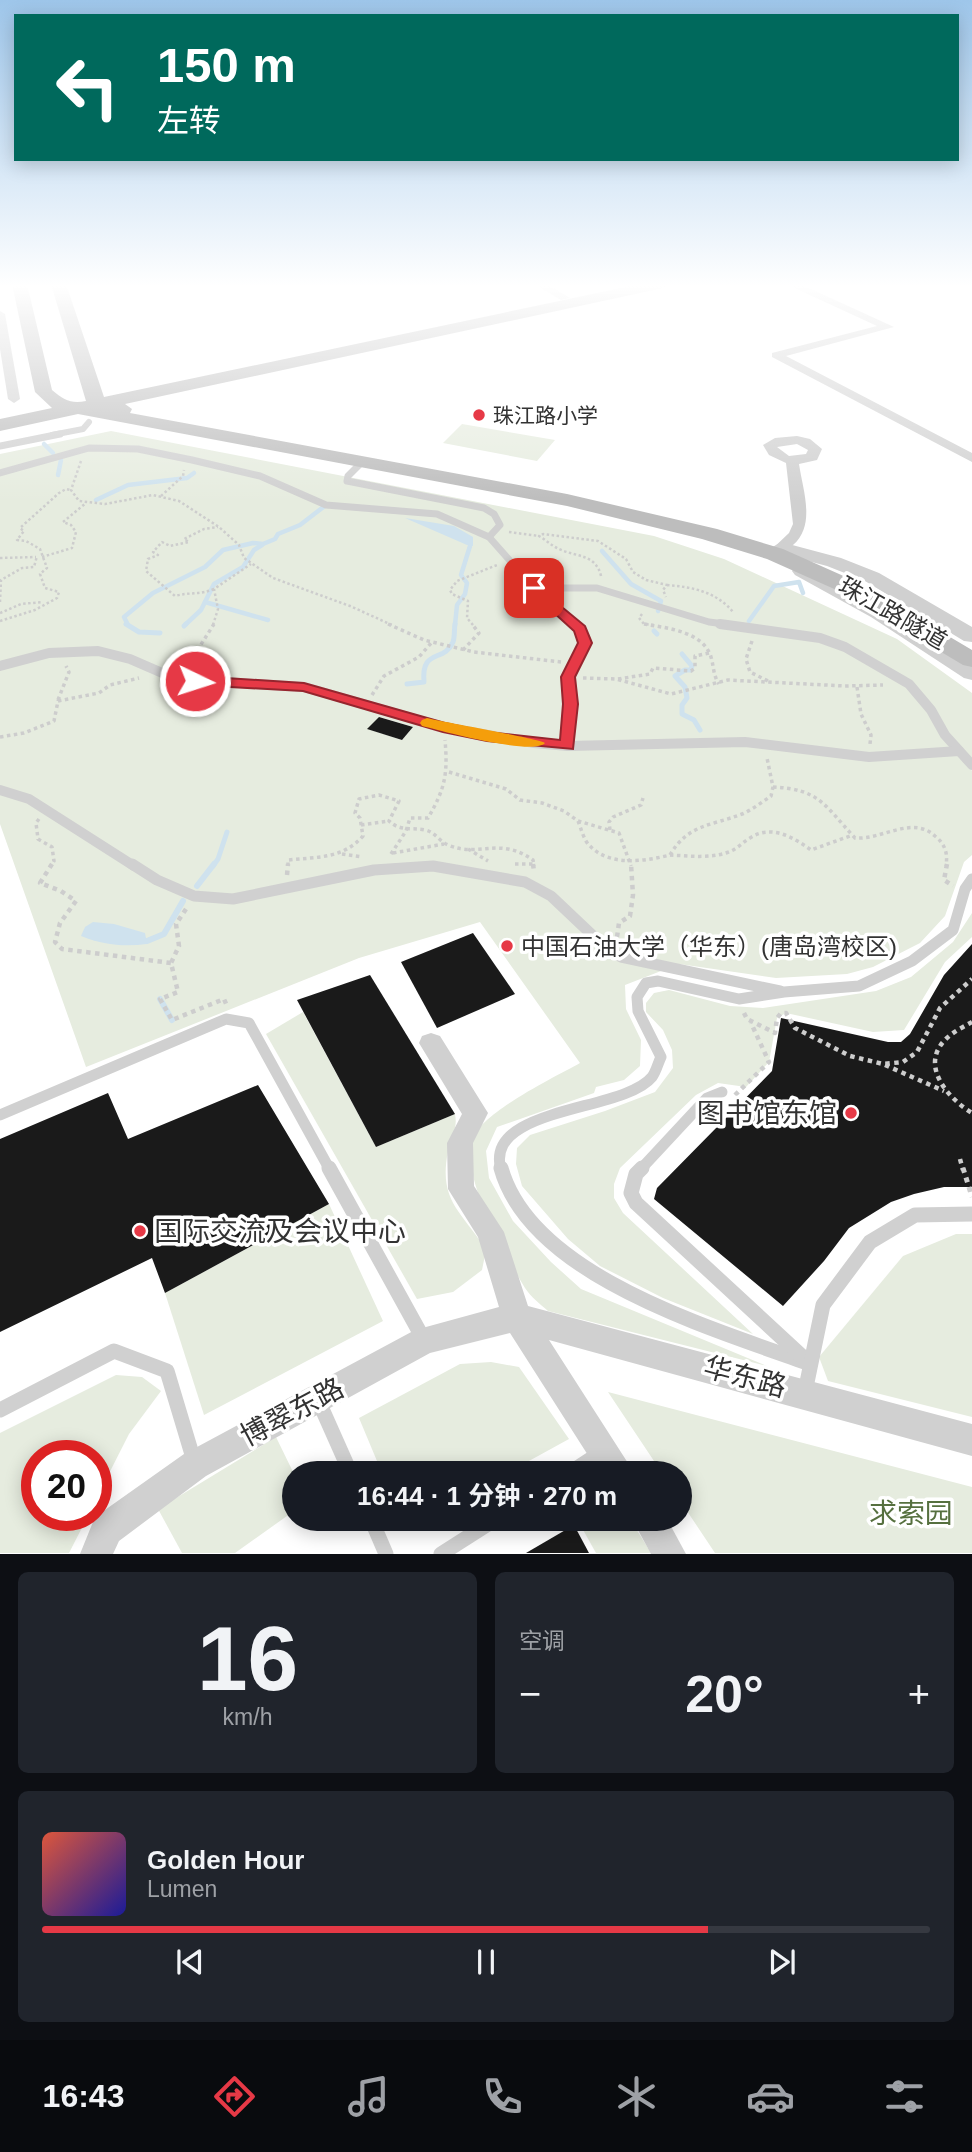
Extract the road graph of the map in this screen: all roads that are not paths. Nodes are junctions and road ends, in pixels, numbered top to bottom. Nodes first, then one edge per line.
1 (6, 357) edge
2 (36, 357) edge
3 (82, 357) edge
4 (296, 357) edge
5 (309, 357) edge
6 (779, 357) edge
7 (14, 399) dead end
8 (97, 400) junction
9 (74, 412) junction
10 (0, 417) edge
11 (0, 425) edge
12 (0, 446) edge
13 (972, 458) edge
14 (792, 460) dead end
15 (362, 462) junction
16 (0, 472) edge
17 (489, 537) junction
18 (778, 551) junction
19 (817, 567) junction
20 (534, 588) junction
21 (972, 636) edge
22 (972, 647) edge
23 (972, 660) edge
24 (0, 666) edge
25 (972, 673) edge
26 (568, 746) junction
27 (959, 751) junction
28 (972, 765) edge
29 (0, 790) edge
30 (969, 884) edge
31 (783, 992) junction
32 (431, 1043) dead end
33 (722, 1092) dead end
34 (0, 1115) edge
35 (972, 1214) edge
36 (517, 1317) junction
37 (425, 1340) junction
38 (807, 1379) junction
39 (317, 1399) junction
40 (0, 1410) edge
41 (972, 1440) edge
42 (345, 1461) edge
43 (610, 1461) edge
44 (195, 1465) junction
45 (376, 1531) edge
46 (477, 1531) edge
47 (656, 1531) edge
48 (96, 1553) edge
49 (386, 1553) edge
50 (441, 1553) edge
51 (670, 1553) edge

1 - 7 street
2 - 9 main road
3 - 8 main road
4 - 8 main road
5 - 8 main road
6 - 13 street
8 - 9 main road
8 - 18 main road
9 - 10 main road
9 - 11 main road
9 - 12 lane
9 - 15 main road
14 - 18 street
15 - 17 lane
15 - 18 main road
16 - 17 lane
17 - 20 lane
18 - 19 main road
18 - 21 street
18 - 25 street
19 - 22 main road, 珠江路隧道
19 - 23 main road, 珠江路隧道
20 - 26 lane
20 - 27 lane
24 - 26 lane
26 - 27 lane
27 - 28 lane
29 - 31 lane
30 - 31 lane
31 - 38 lane
32 - 36 street
33 - 38 lane
34 - 37 lane
35 - 38 lane
36 - 37 street, 博翠东路
36 - 38 street, 华东路
36 - 43 street
37 - 39 street, 博翠东路
38 - 41 street, 华东路
39 - 42 lane
39 - 44 street, 博翠东路
40 - 44 lane
44 - 48 street, 博翠东路
45 - 49 lane
46 - 50 lane
47 - 51 street

